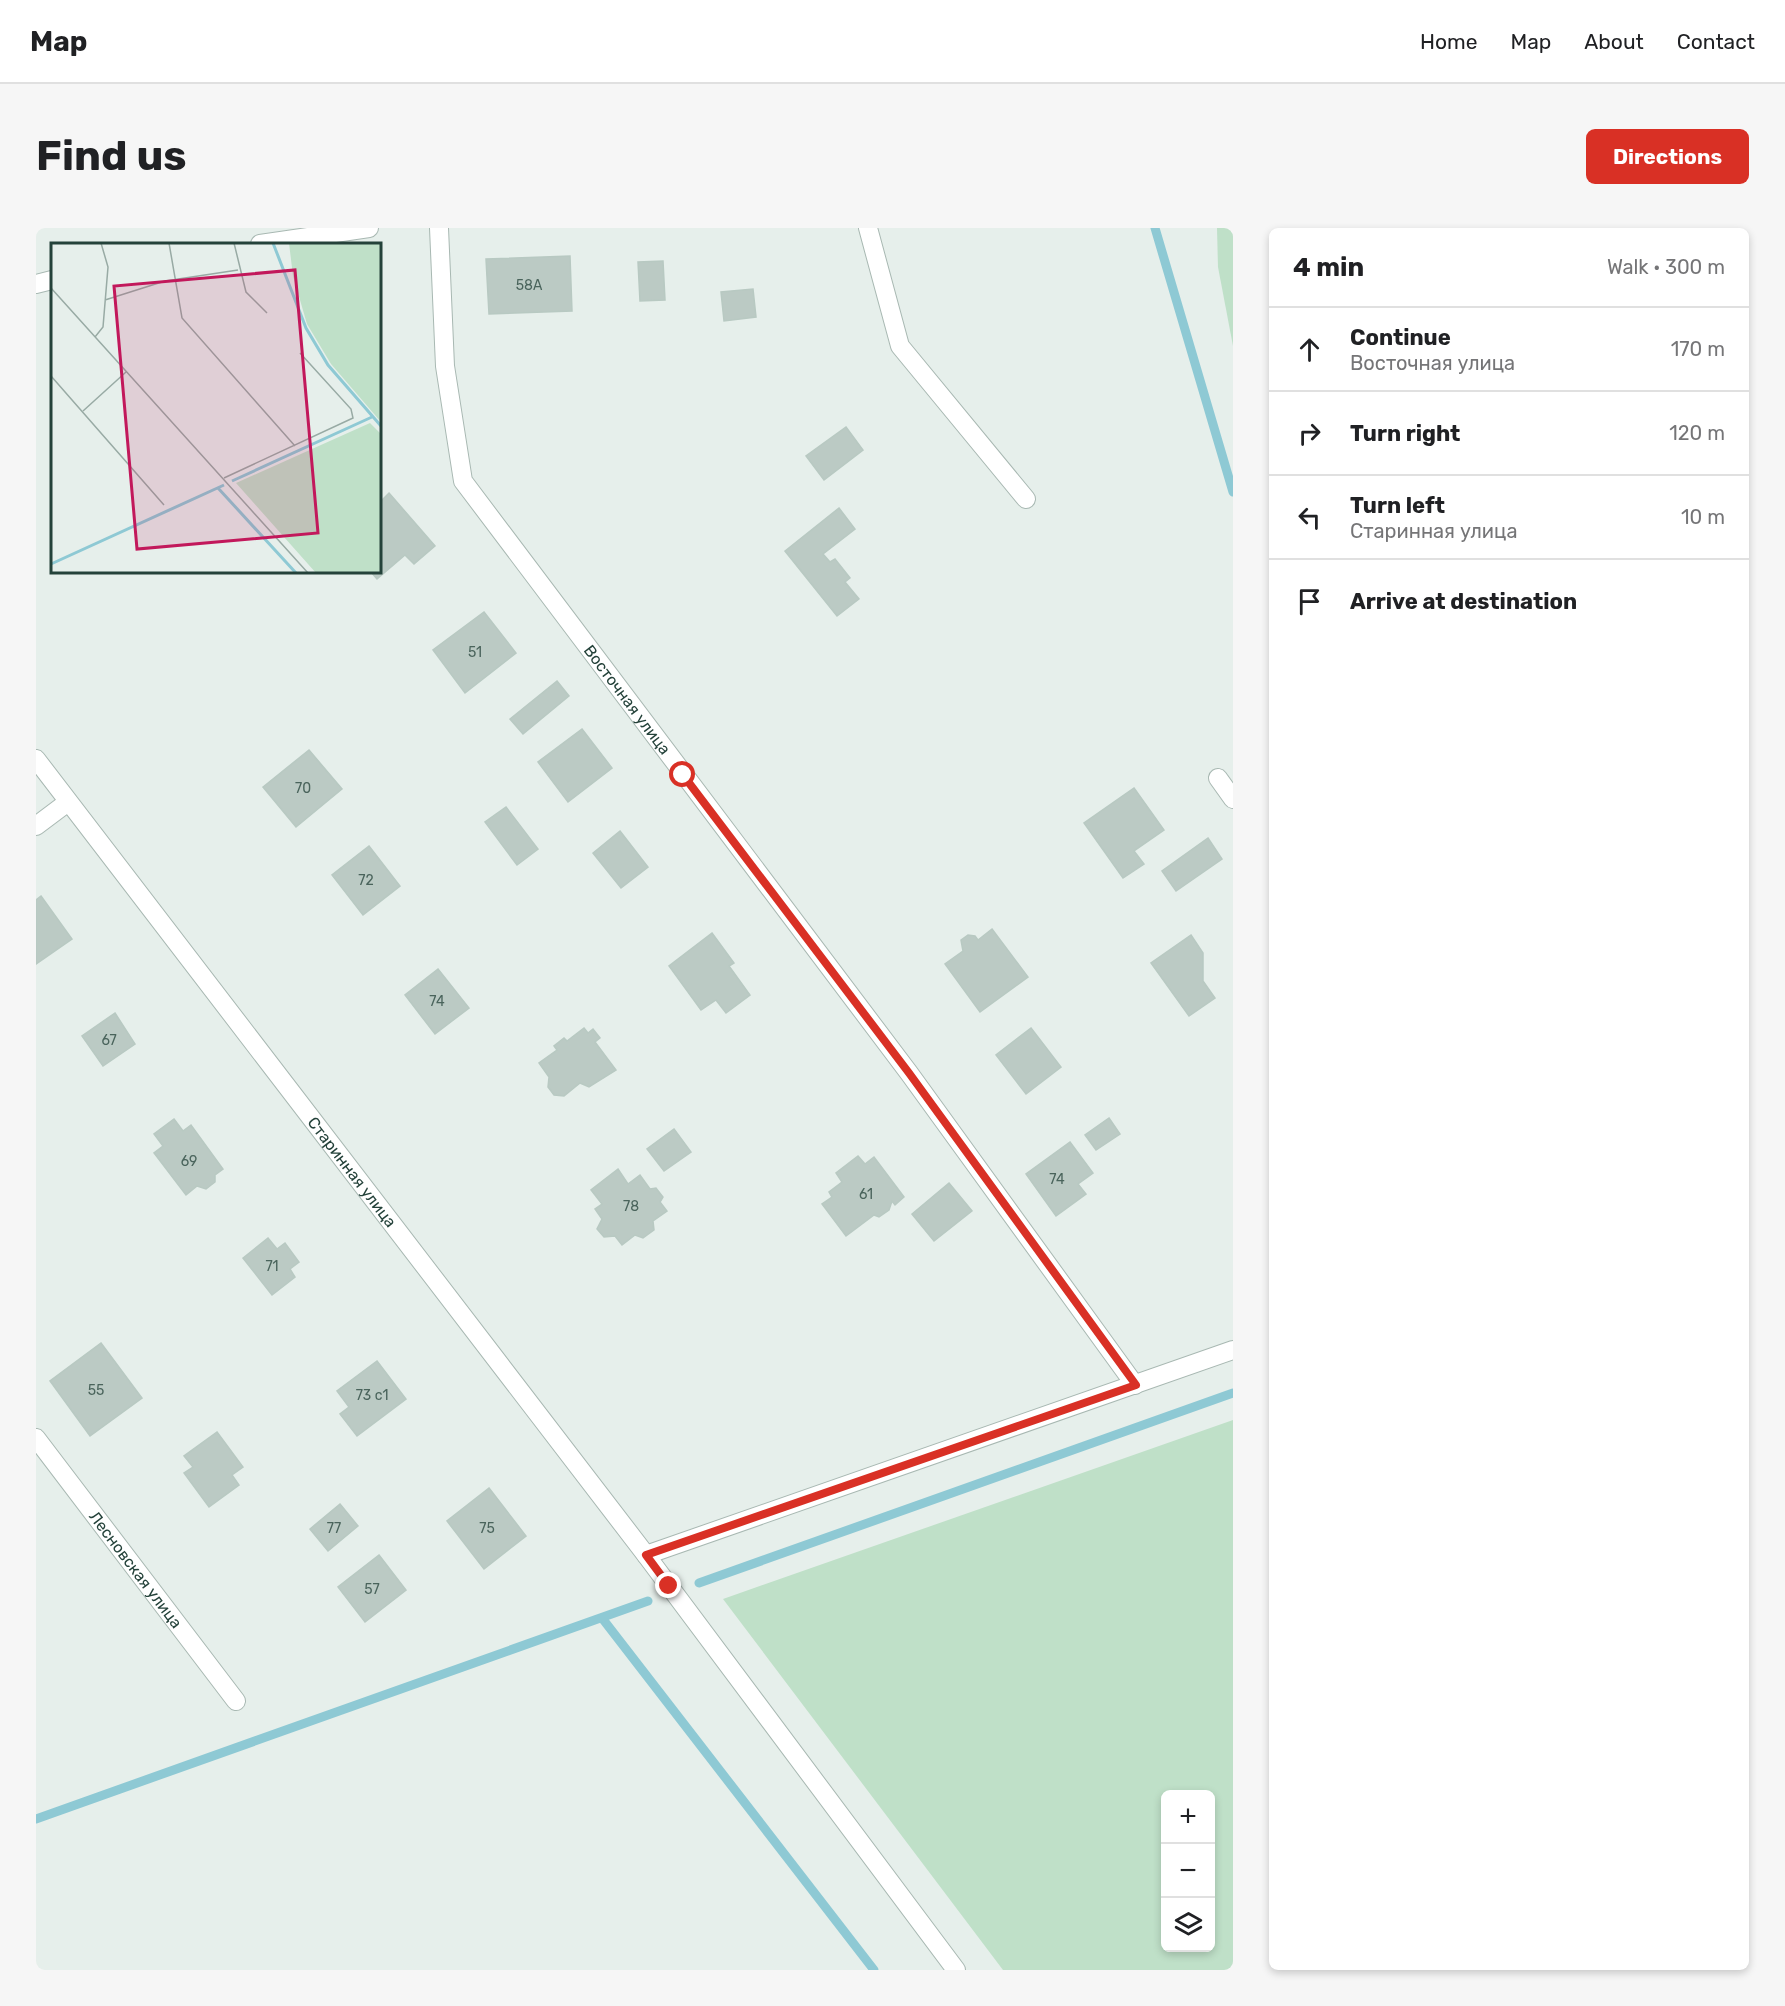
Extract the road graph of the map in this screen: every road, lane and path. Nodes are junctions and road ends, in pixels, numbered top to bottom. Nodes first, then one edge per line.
1 (369, 228) edge
2 (439, 228) edge
3 (868, 228) edge
4 (267, 243) edge
5 (51, 280) edge
6 (36, 284) edge
7 (1026, 499) dead end
8 (36, 759) edge
9 (1218, 778) dead end
10 (1233, 799) edge
11 (68, 802) junction
12 (36, 826) edge
13 (1233, 1350) edge
14 (1136, 1385) junction
15 (36, 1438) edge
16 (646, 1555) junction
17 (236, 1701) dead end
18 (956, 1970) edge

1 - 4 street
2 - 14 street, Восточная улица
3 - 7 street
5 - 6 street
8 - 11 street, Старинная улица
9 - 10 street
11 - 12 street
11 - 16 street, Старинная улица
13 - 14 street
14 - 16 street
15 - 17 street, Лесновская улица
16 - 18 street, Старинная улица

